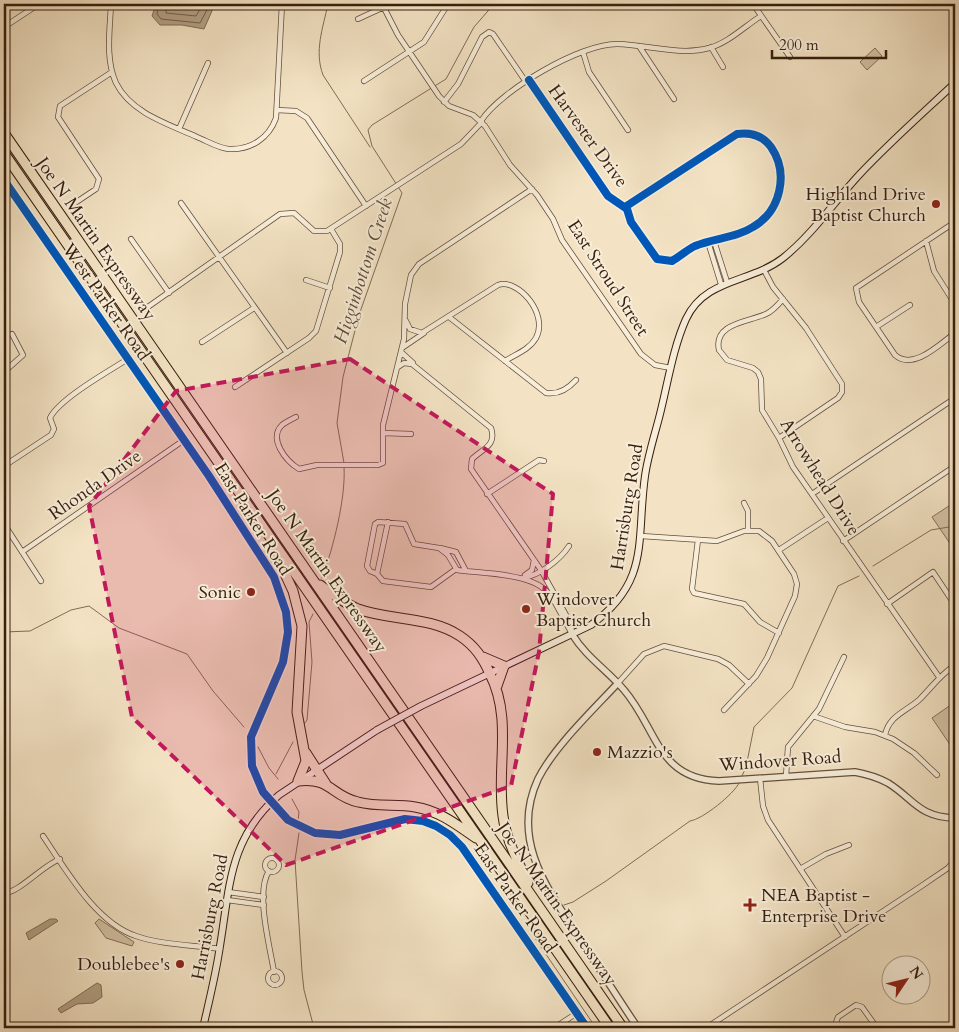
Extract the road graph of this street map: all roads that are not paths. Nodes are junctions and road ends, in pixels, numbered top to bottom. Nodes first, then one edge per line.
1 (39, 4) edge
2 (111, 4) edge
3 (282, 4) edge
4 (448, 4) edge
5 (753, 4) edge
6 (383, 6) edge
7 (762, 16) junction
8 (358, 19) dead end
9 (4, 27) edge
10 (639, 46) junction
11 (711, 47) junction
12 (583, 52) junction
13 (409, 53) junction
14 (790, 57) dead end
15 (208, 63) dead end
16 (723, 67) dead end
17 (112, 72) junction
18 (364, 81) dead end
19 (528, 81) junction
20 (955, 83) edge
21 (674, 99) dead end
22 (444, 102) junction
23 (277, 110) junction
24 (481, 122) junction
25 (179, 129) junction
26 (628, 130) dead end
27 (4, 133) edge
28 (4, 153) edge
29 (4, 180) edge
30 (532, 189) junction
31 (75, 203) dead end
32 (181, 203) dead end
33 (366, 206) junction
34 (625, 207) junction
35 (955, 222) edge
36 (331, 229) junction
37 (131, 239) dead end
38 (714, 241) junction
39 (926, 241) junction
40 (708, 242) junction
41 (218, 258) junction
42 (764, 270) junction
43 (306, 280) dead end
44 (724, 283) junction
45 (330, 288) junction
46 (169, 293) junction
47 (783, 299) junction
48 (955, 304) edge
49 (910, 305) dead end
50 (254, 308) junction
51 (145, 309) dead end
52 (405, 317) junction
53 (449, 317) junction
54 (876, 327) junction
55 (430, 329) junction
56 (955, 333) edge
57 (12, 334) dead end
58 (202, 342) dead end
59 (401, 350) junction
60 (287, 353) junction
61 (128, 359) junction
62 (504, 361) junction
63 (397, 368) junction
64 (671, 368) junction
65 (4, 372) edge
66 (427, 374) junction
67 (576, 380) dead end
68 (235, 387) dead end
69 (955, 398) edge
70 (296, 416) dead end
71 (383, 433) junction
72 (411, 434) dead end
73 (779, 438) junction
74 (184, 440) junction
75 (544, 461) dead end
76 (4, 466) edge
77 (955, 466) edge
78 (487, 494) junction
79 (812, 494) junction
80 (744, 503) dead end
81 (828, 518) junction
82 (388, 522) junction
83 (4, 524) edge
84 (265, 529) junction
85 (748, 530) junction
86 (641, 536) junction
87 (698, 540) junction
88 (843, 541) junction
89 (569, 546) dead end
90 (439, 548) junction
91 (452, 550) junction
92 (778, 550) junction
93 (22, 552) junction
94 (448, 555) junction
95 (534, 560) junction
96 (456, 569) junction
97 (541, 570) junction
98 (466, 571) junction
99 (377, 574) junction
100 (521, 578) junction
101 (41, 580) dead end
102 (314, 580) junction
103 (552, 591) junction
104 (552, 599) junction
105 (887, 604) junction
106 (955, 605) edge
107 (778, 633) junction
108 (572, 634) junction
109 (482, 656) junction
110 (844, 657) dead end
111 (955, 664) edge
112 (504, 666) junction
113 (490, 673) junction
114 (938, 676) junction
115 (618, 683) junction
116 (749, 684) junction
117 (497, 686) junction
118 (724, 710) dead end
119 (814, 716) junction
120 (885, 735) junction
121 (305, 750) junction
122 (317, 768) junction
123 (937, 775) dead end
124 (786, 776) junction
125 (760, 778) junction
126 (298, 782) junction
127 (326, 784) junction
128 (270, 803) junction
129 (955, 818) edge
130 (44, 836) dead end
131 (481, 841) junction
132 (848, 845) dead end
133 (60, 859) junction
134 (955, 860) edge
135 (800, 869) junction
136 (269, 871) dead end
137 (228, 892) junction
138 (4, 893) edge
139 (264, 897) junction
140 (227, 900) junction
141 (264, 904) junction
142 (538, 904) junction
143 (845, 937) junction
144 (220, 950) junction
145 (274, 972) dead end
146 (577, 1013) junction
147 (203, 1028) edge
148 (554, 1028) edge
149 (587, 1028) edge
150 (610, 1028) edge
151 (623, 1028) edge
152 (638, 1028) edge
153 (706, 1028) edge
154 (834, 1028) edge
155 (877, 1028) edge

1 - 9 street
2 - 17 street
3 - 23 street
4 - 13 street
5 - 7 street
6 - 8 street
6 - 13 street
7 - 11 street
7 - 14 street
10 - 11 street
10 - 12 street
10 - 21 street
11 - 16 street
12 - 19 street
12 - 26 street
13 - 18 street
13 - 22 street
15 - 25 street
17 - 25 street
17 - 31 street
19 - 22 street, Harvester Drive
19 - 24 street
19 - 34 street, Harvester Drive
20 - 42 main road, Harrisburg Road
22 - 24 street
23 - 25 street
23 - 33 street
24 - 30 street, East Stroud Street
24 - 33 street
27 - 102 highway, Joe N Martin Expressway
28 - 84 highway, Joe N Martin Expressway
29 - 61 street, West Parker Road
30 - 52 street
30 - 64 street, East Stroud Street
32 - 41 street
33 - 36 street
34 - 38 street
34 - 40 street
35 - 39 street
36 - 41 street
36 - 45 street
37 - 46 street
38 - 40 street
38 - 44 street
39 - 48 street
39 - 54 street
40 - 44 street
41 - 46 street
41 - 50 street
42 - 44 main road, Harrisburg Road
42 - 47 street
43 - 45 street
44 - 64 main road, Harrisburg Road
45 - 60 street
46 - 51 street
47 - 73 street
47 - 73 street, Arrowhead Drive
49 - 54 street
50 - 58 street
50 - 60 street
52 - 55 street
52 - 59 street
53 - 55 street
53 - 62 street
53 - 62 street
54 - 56 street
55 - 59 street
57 - 65 street
59 - 63 street
59 - 66 street, Windover Road
60 - 68 street
61 - 74 street, West Parker Road
61 - 76 street
62 - 67 street
63 - 66 street, Windover Road
63 - 71 street
64 - 86 main road, Harrisburg Road
66 - 78 street, Windover Road
69 - 79 street
70 - 71 street
71 - 72 street
73 - 79 street, Arrowhead Drive
74 - 93 street, Rhonda Drive
74 - 128 street, East Parker Road
75 - 78 street
77 - 88 street
78 - 95 street, Windover Road
79 - 81 street, Arrowhead Drive
80 - 85 street
81 - 88 street, Arrowhead Drive
81 - 92 street
82 - 90 street
82 - 99 street
82 - 99 street
83 - 93 street
84 - 121 highway
84 - 131 highway, Joe N Martin Expressway
85 - 87 street
85 - 92 street
86 - 87 street
86 - 108 main road, Harrisburg Road
87 - 107 street
88 - 105 street, Arrowhead Drive
89 - 97 street
90 - 91 street
90 - 94 street
91 - 94 street
91 - 98 street
92 - 107 street
93 - 101 street
94 - 96 street
95 - 97 street, Windover Road
95 - 100 street
96 - 98 street
96 - 99 street
97 - 100 street
97 - 103 street, Windover Road
98 - 100 street
100 - 104 street
102 - 109 highway
102 - 142 highway, Joe N Martin Expressway
103 - 104 street, Windover Road
103 - 108 street, Windover Road
104 - 108 street, Windover Road
105 - 106 street
105 - 114 street, Arrowhead Drive
107 - 116 street
108 - 112 main road, Harrisburg Road
108 - 115 street, Windover Road
109 - 112 highway
109 - 113 highway
110 - 119 street
111 - 114 street
112 - 113 main road, Harrisburg Road
112 - 117 highway
113 - 117 highway
113 - 122 main road, Harrisburg Road, bridge
114 - 120 street
115 - 116 street
115 - 125 street, Windover Road
115 - 152 street
116 - 118 street
117 - 142 highway
119 - 120 street
119 - 124 street
120 - 123 street
121 - 122 highway
121 - 126 highway
122 - 126 main road, Harrisburg Road
122 - 127 highway
124 - 125 street, Windover Road
124 - 129 street, Windover Road
125 - 135 street
126 - 127 highway
126 - 128 main road, Harrisburg Road
127 - 131 highway
128 - 137 main road, Harrisburg Road
128 - 146 street, East Parker Road
130 - 133 street
131 - 150 highway, Joe N Martin Expressway
132 - 135 street
133 - 138 street
133 - 144 street
134 - 143 street
135 - 143 street
136 - 139 street
137 - 139 street
137 - 140 main road, Harrisburg Road
139 - 141 street
140 - 141 street
140 - 144 main road, Harrisburg Road
141 - 145 street
142 - 151 highway, Joe N Martin Expressway
143 - 153 street
144 - 147 main road, Harrisburg Road
146 - 148 street
146 - 149 street, East Parker Road
154 - 155 street

